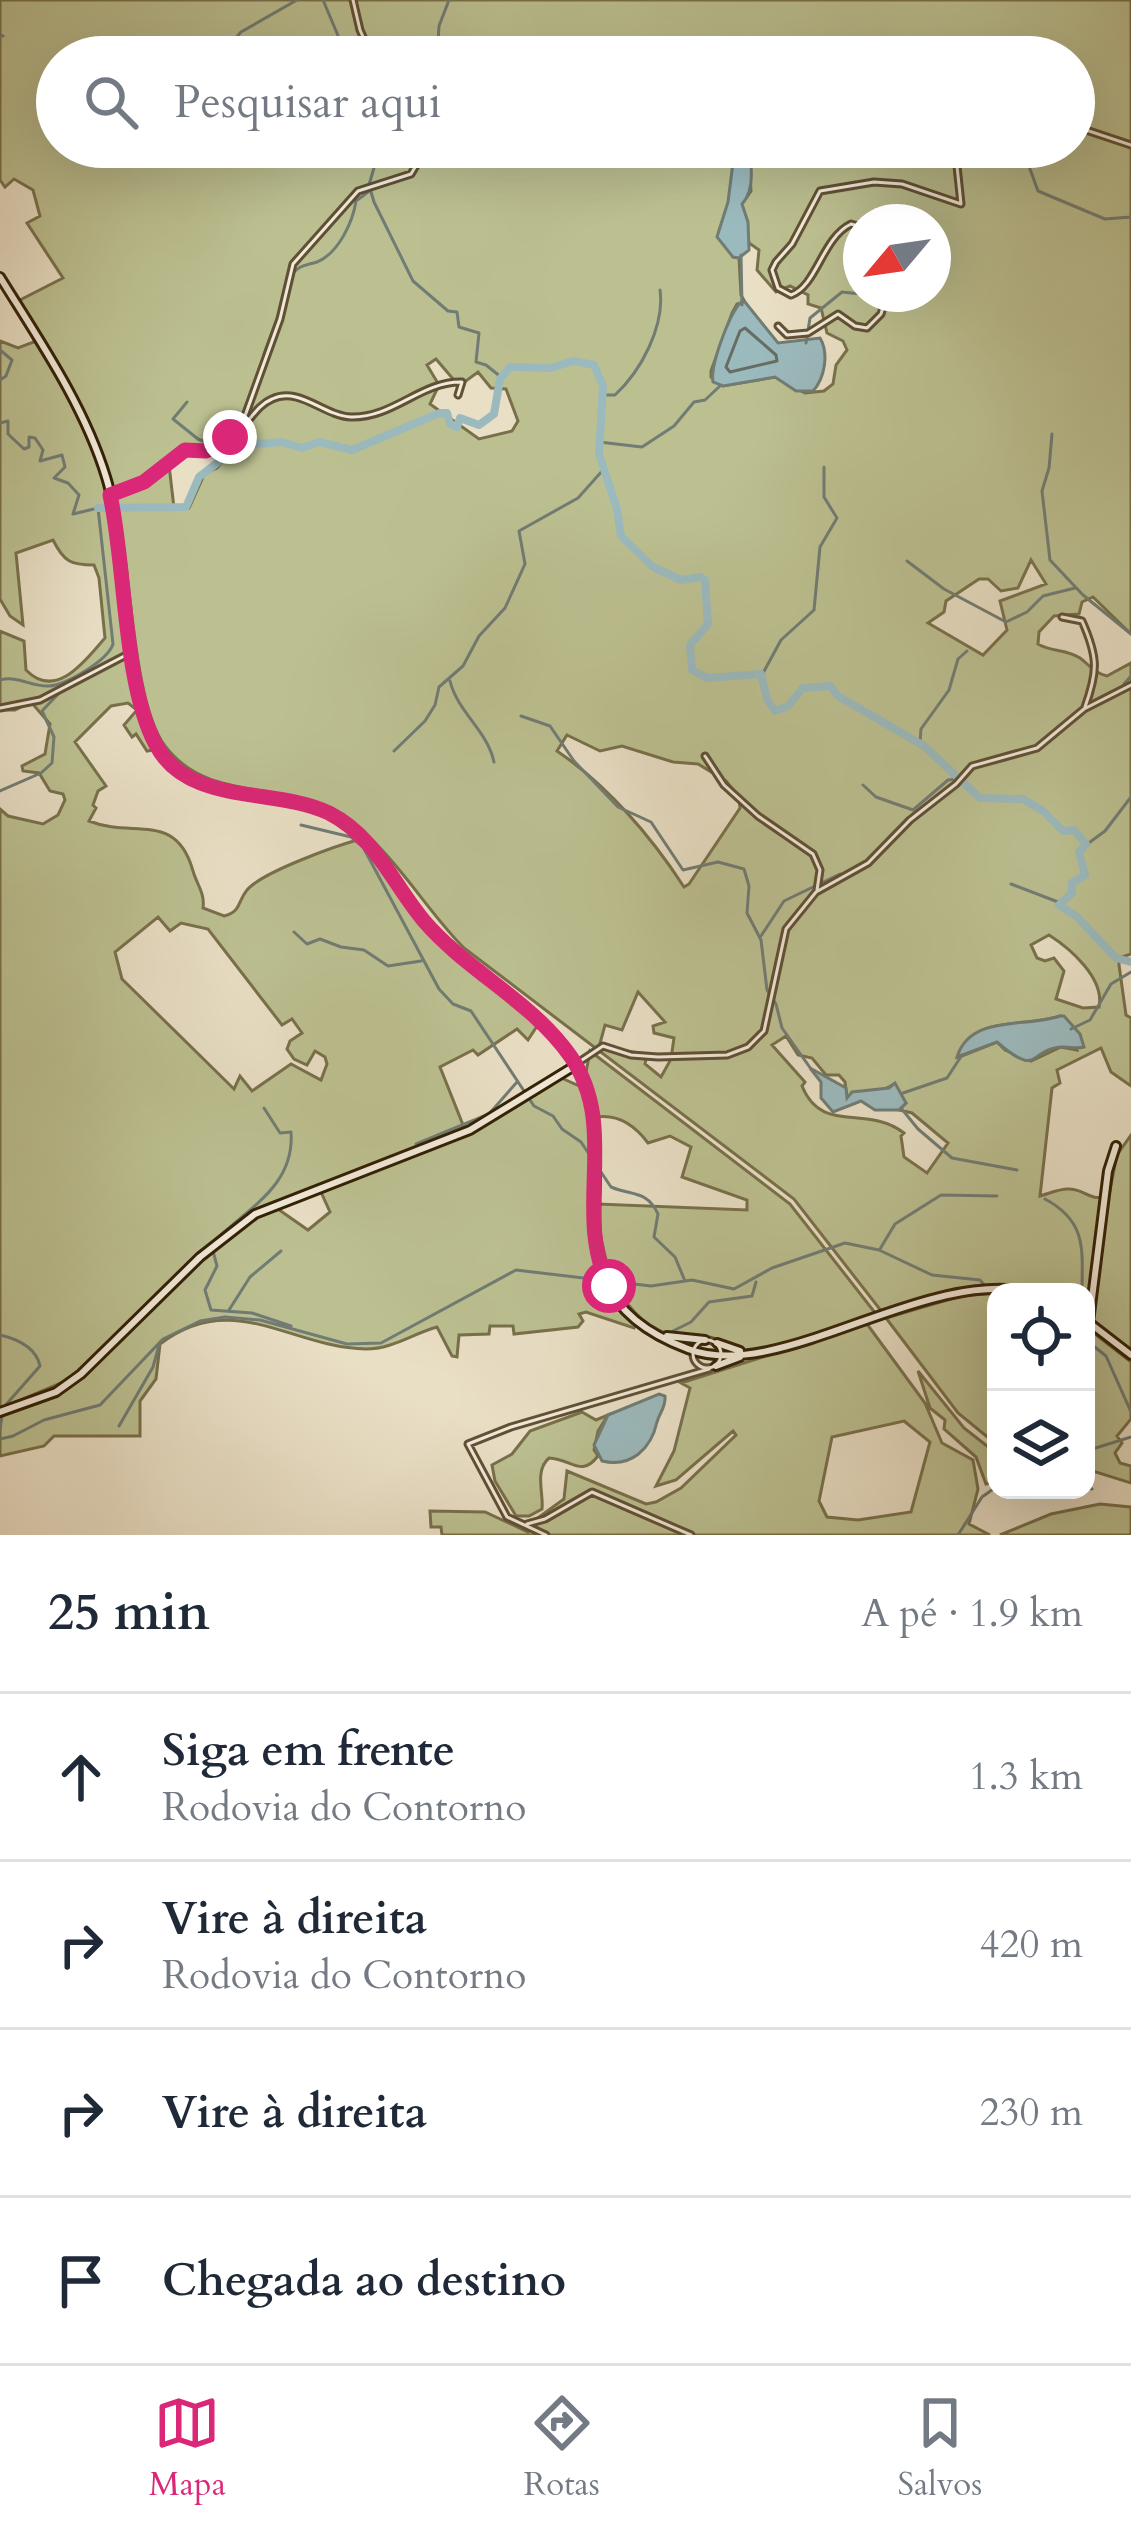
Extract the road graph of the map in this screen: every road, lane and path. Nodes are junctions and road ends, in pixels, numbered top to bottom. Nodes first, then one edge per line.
1 (353, 0) edge
2 (362, 36) edge
3 (1095, 133) edge
4 (1131, 145) edge
5 (417, 168) edge
6 (957, 168) edge
7 (843, 229) edge
8 (0, 277) edge
9 (882, 312) edge
10 (778, 326) dead end
11 (458, 395) dead end
12 (240, 429) junction
13 (110, 495) junction
14 (1062, 617) dead end
15 (133, 652) junction
16 (1131, 685) edge
17 (0, 708) edge
18 (1084, 709) junction
19 (704, 756) dead end
20 (816, 892) junction
21 (576, 1065) junction
22 (1116, 1146) dead end
23 (1093, 1283) edge
24 (987, 1287) edge
25 (1095, 1327) edge
26 (657, 1335) junction
27 (705, 1340) junction
28 (717, 1343) junction
29 (749, 1353) junction
30 (1131, 1355) edge
31 (693, 1356) junction
32 (722, 1356) junction
33 (712, 1367) junction
34 (686, 1375) junction
35 (0, 1412) edge
36 (525, 1525) junction
37 (546, 1535) edge
38 (692, 1535) edge

1 - 2 street
3 - 4 street
5 - 12 street
6 - 7 street
8 - 13 main road
9 - 10 street
11 - 12 street
12 - 13 street
13 - 15 main road
14 - 18 street
15 - 17 street
15 - 21 main road
16 - 18 street
18 - 20 street
19 - 20 street
20 - 21 street
21 - 26 main road
21 - 35 main road
22 - 23 main road
24 - 29 main road
25 - 30 main road
26 - 27 main road
26 - 31 main road
27 - 28 street
27 - 31 street
28 - 29 main road
28 - 32 street
29 - 32 main road
29 - 33 main road
31 - 32 main road
31 - 33 street
31 - 34 street
32 - 33 street
33 - 34 street
34 - 36 street
36 - 37 street
36 - 38 street

